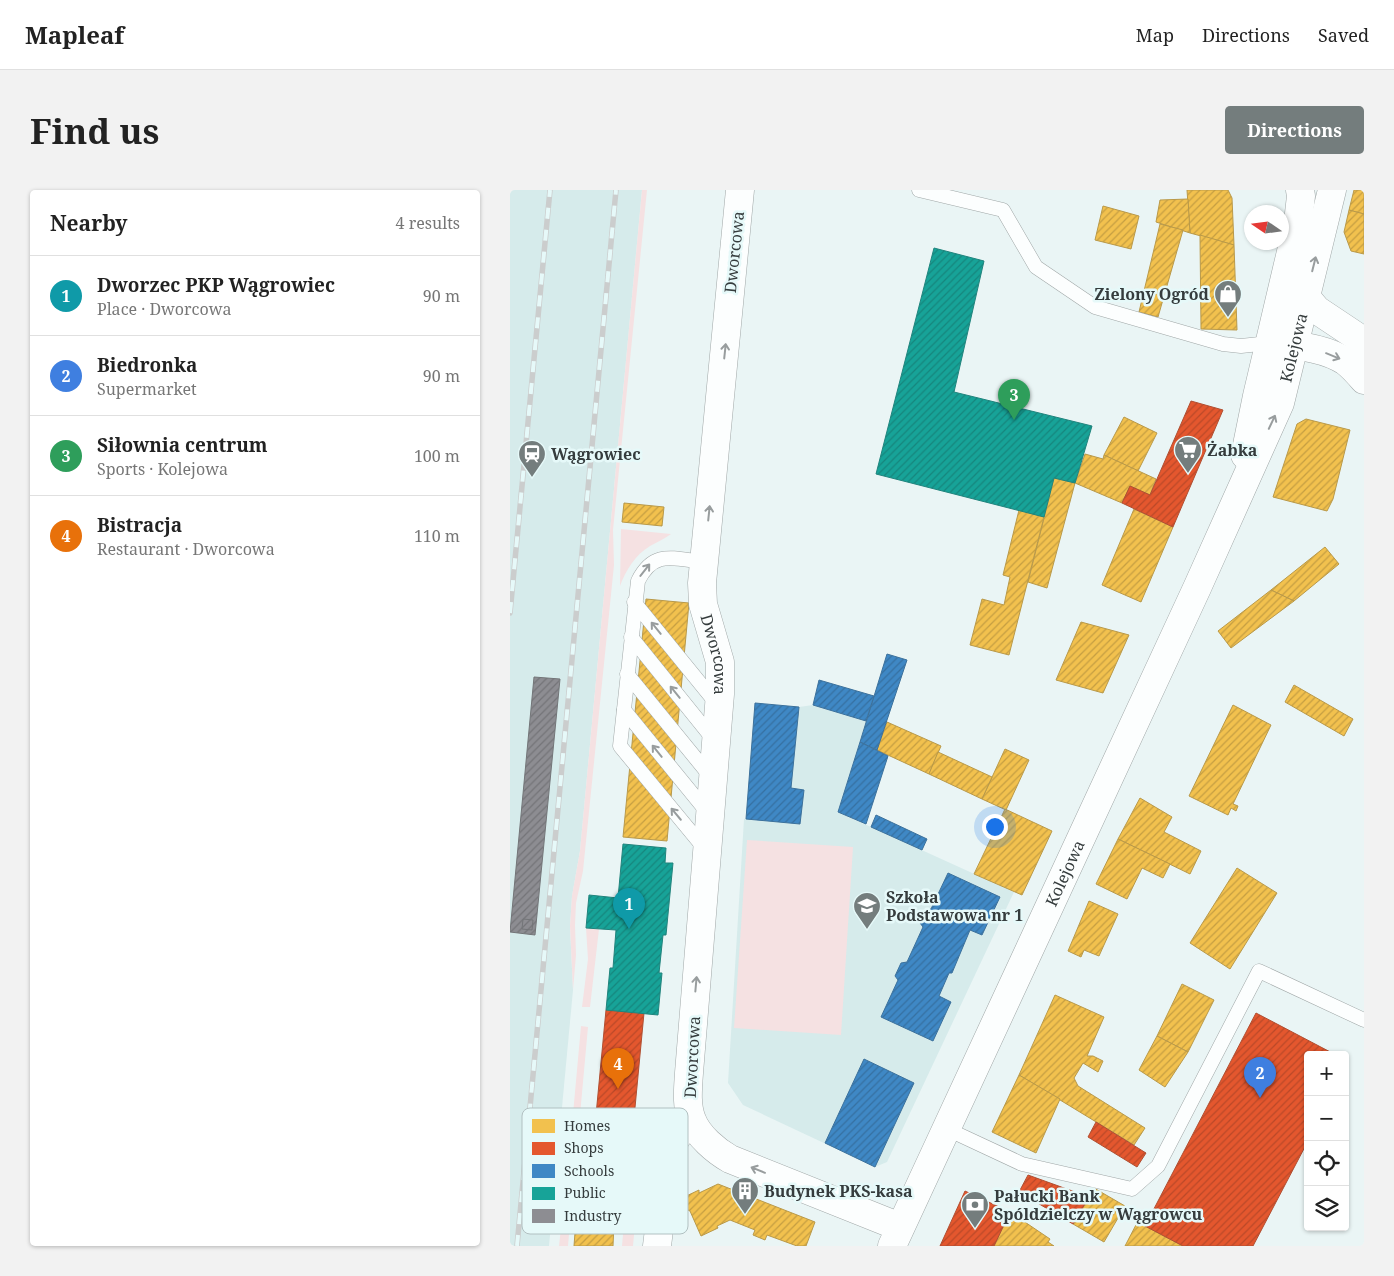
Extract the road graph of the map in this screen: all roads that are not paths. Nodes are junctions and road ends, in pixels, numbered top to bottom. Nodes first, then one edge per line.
1 (740, 190) edge
2 (919, 190) edge
3 (1300, 190) edge
4 (1332, 190) edge
5 (1306, 297) junction
6 (1282, 344) junction
7 (1364, 348) edge
8 (1364, 380) edge
9 (704, 562) junction
10 (634, 602) junction
11 (631, 637) junction
12 (627, 674) junction
13 (719, 706) junction
14 (624, 710) junction
15 (716, 743) junction
16 (713, 779) junction
17 (710, 816) junction
18 (708, 851) junction
19 (1364, 1020) edge
20 (692, 1120) junction
21 (688, 1124) edge
22 (946, 1128) junction
23 (896, 1237) edge

9 -> 1 street, Dworcowa
2 - 6 lane
3 - 6 street, Kolejowa
5 -> 4 street, Kolejowa
5 - 6 street, Kolejowa
5 - 7 street
6 -> 8 street
6 - 22 street, Kolejowa
10 -> 9 lane
9 - 13 street, Dworcowa
10 - 11 lane
13 -> 10 lane
11 - 12 lane
15 -> 11 lane
12 - 14 lane
12 - 16 lane
13 - 15 street, Dworcowa
17 -> 14 lane
18 -> 14 lane
15 - 16 street, Dworcowa
16 - 17 street, Dworcowa
17 - 18 street, Dworcowa
20 -> 18 street, Dworcowa
19 - 22 lane
20 - 21 street, Dworcowa
23 -> 20 street, Dworcowa
22 - 23 street, Kolejowa

